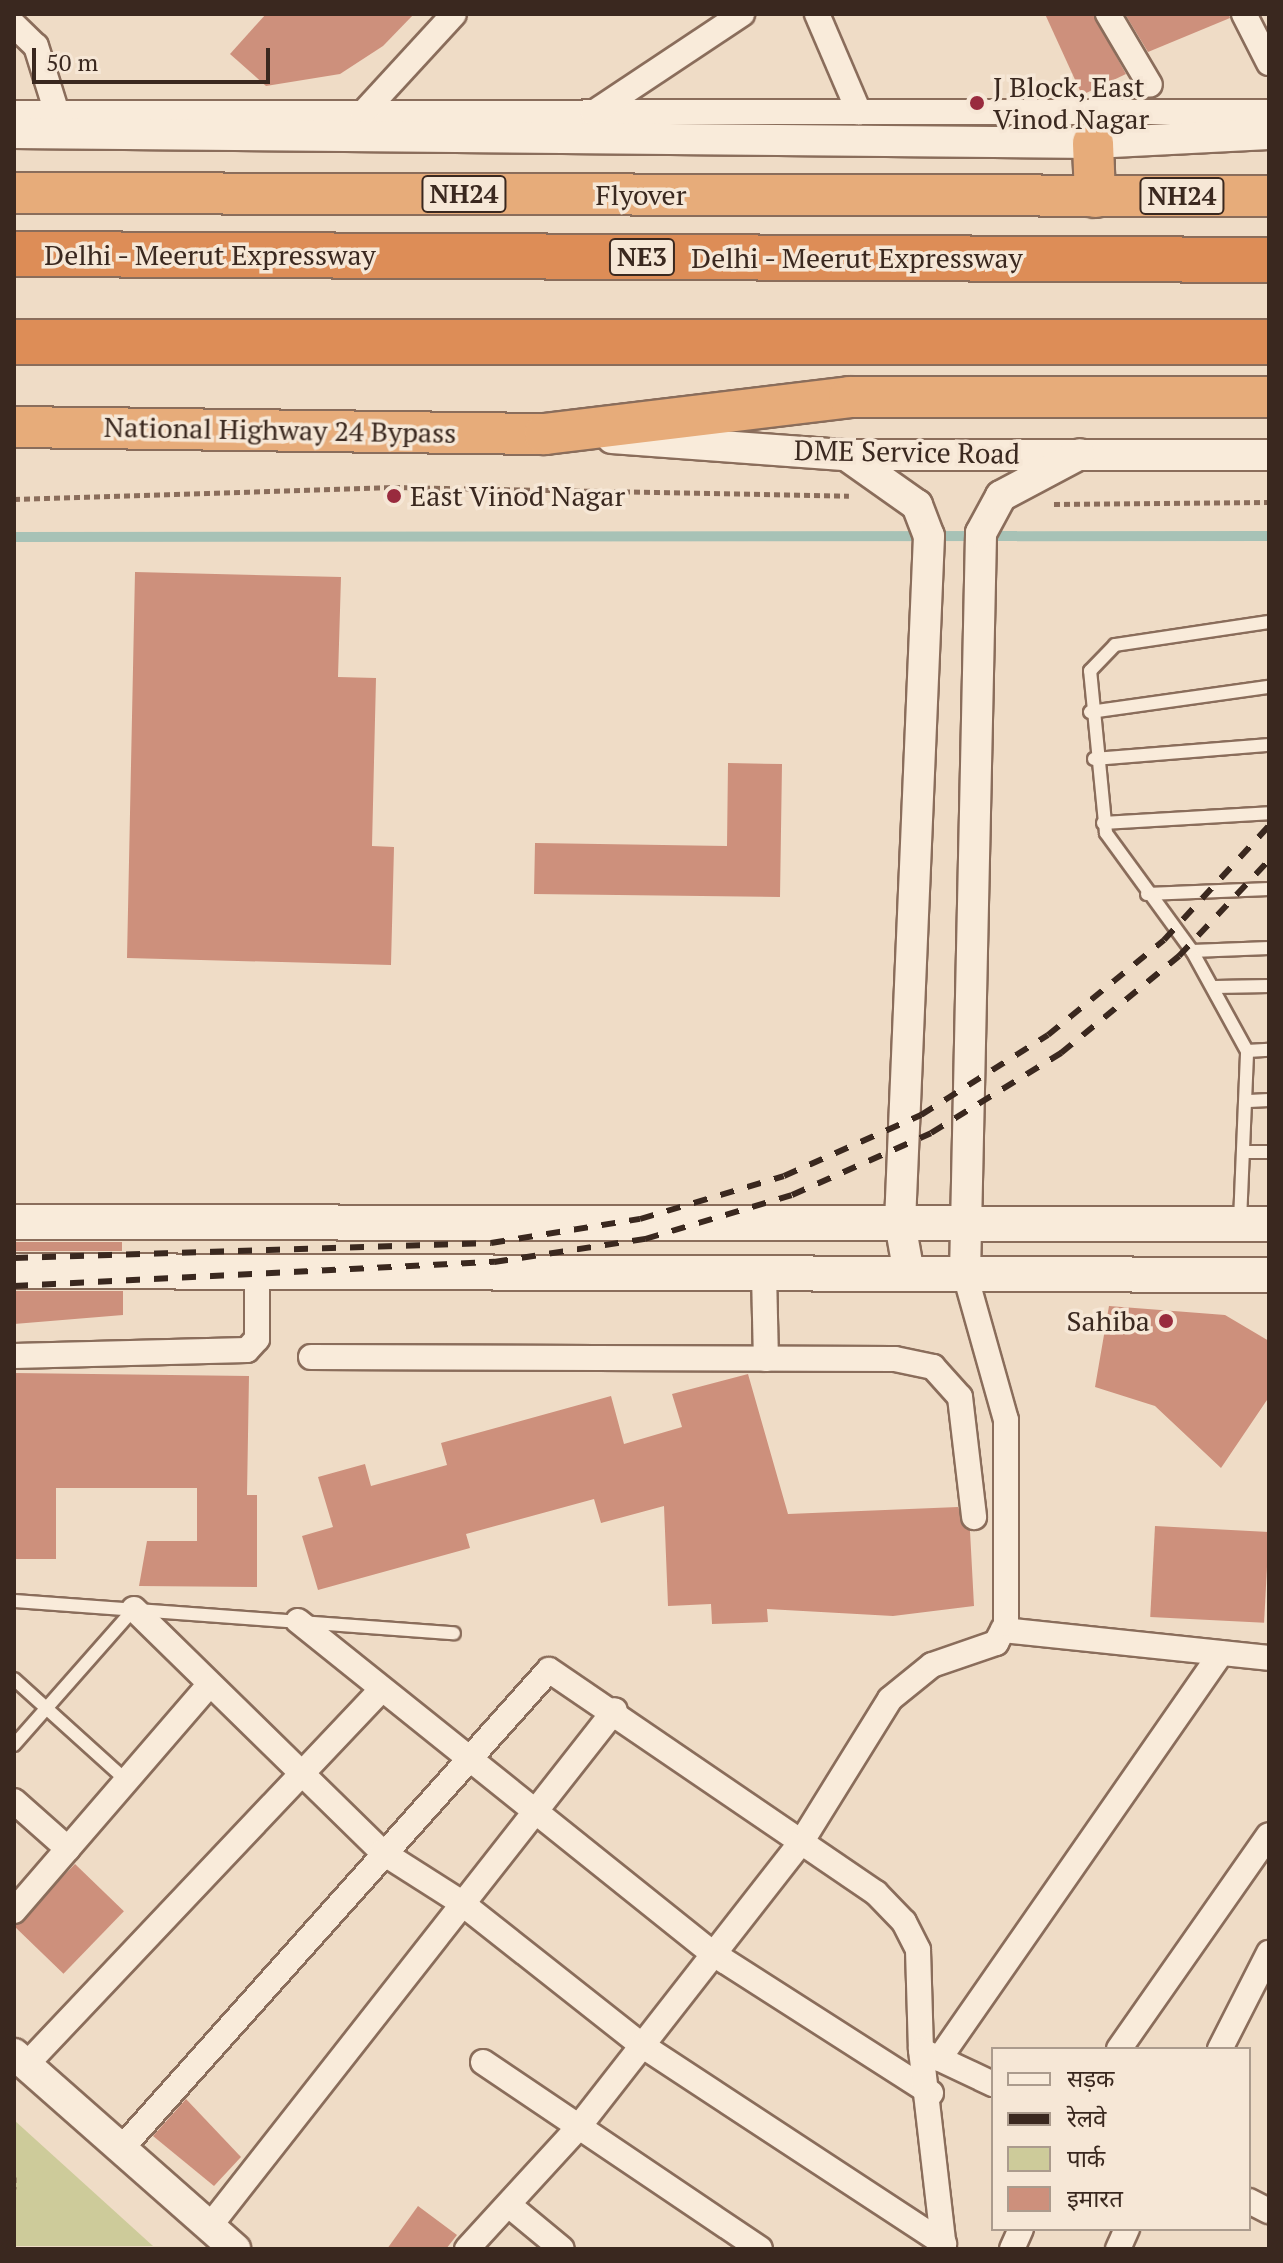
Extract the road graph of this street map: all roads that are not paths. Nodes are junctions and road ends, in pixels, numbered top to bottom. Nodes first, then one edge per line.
1 (742, 14) edge
2 (817, 14) edge
3 (1108, 14) edge
4 (1244, 14) edge
5 (453, 15) edge
6 (14, 25) edge
7 (1269, 63) edge
8 (1150, 85) dead end
9 (859, 112) junction
10 (1269, 112) edge
11 (14, 113) edge
12 (57, 113) junction
13 (363, 113) junction
14 (593, 113) junction
15 (14, 133) edge
16 (1269, 134) edge
17 (1093, 143) junction
18 (14, 193) edge
19 (1269, 196) edge
20 (1095, 197) junction
21 (14, 254) edge
22 (1269, 260) edge
23 (14, 342) edge
24 (1269, 342) edge
25 (1269, 397) edge
26 (14, 427) edge
27 (545, 434) junction
28 (1080, 454) junction
29 (846, 455) junction
30 (1269, 455) edge
31 (1269, 622) edge
32 (1269, 687) edge
33 (1090, 712) junction
34 (1269, 745) edge
35 (1094, 759) junction
36 (1269, 813) edge
37 (1103, 823) junction
38 (1269, 889) edge
39 (1147, 894) junction
40 (1269, 948) edge
41 (1192, 951) junction
42 (1269, 986) edge
43 (1215, 987) junction
44 (1269, 1050) edge
45 (1247, 1051) junction
46 (1269, 1100) edge
47 (1249, 1101) junction
48 (1245, 1152) junction
49 (1269, 1152) edge
50 (14, 1222) edge
51 (900, 1223) junction
52 (1254, 1224) edge
53 (966, 1225) junction
54 (14, 1271) edge
55 (257, 1272) junction
56 (764, 1273) junction
57 (909, 1274) junction
58 (965, 1274) junction
59 (1269, 1275) edge
60 (14, 1356) edge
61 (311, 1357) dead end
62 (766, 1359) junction
63 (974, 1517) dead end
64 (14, 1601) edge
65 (134, 1609) junction
66 (298, 1621) junction
67 (1003, 1630) junction
68 (454, 1633) dead end
69 (1221, 1653) junction
70 (1269, 1658) edge
71 (14, 1679) edge
72 (209, 1685) junction
73 (380, 1691) junction
74 (46, 1708) junction
75 (615, 1710) junction
76 (14, 1745) edge
77 (471, 1762) junction
78 (299, 1771) junction
79 (127, 1781) junction
80 (14, 1801) edge
81 (534, 1812) junction
82 (1269, 1835) edge
83 (802, 1841) junction
84 (68, 1849) junction
85 (382, 1852) junction
86 (459, 1901) junction
87 (14, 1911) edge
88 (712, 1953) junction
89 (1269, 1953) edge
90 (640, 2044) junction
91 (1120, 2047) edge
92 (1221, 2047) edge
93 (930, 2055) junction
94 (20, 2059) edge
95 (483, 2062) dead end
96 (991, 2083) edge
97 (931, 2093) junction
98 (577, 2129) junction
99 (121, 2149) junction
100 (1251, 2202) edge
101 (510, 2206) junction
102 (1269, 2211) edge
103 (209, 2227) junction
104 (944, 2246) edge
105 (235, 2249) edge
106 (468, 2249) edge
107 (562, 2249) edge
108 (760, 2249) edge

1 - 14 street
2 - 9 street
3 - 8 street
4 - 7 street
5 - 13 street
6 - 12 street
9 - 10 street
9 - 14 street
11 - 12 street
12 - 13 street
13 - 14 street
15 - 17 street
16 - 17 street
17 - 20 highway
18 - 20 highway, Flyover / NH24
19 - 20 highway, Flyover / NH24
21 - 22 highway, Delhi - Meerut Expressway / NE3
23 - 24 highway
25 - 27 highway
26 - 27 highway, National Highway 24 Bypass
27 - 29 street, DME Service Road
28 - 29 street, DME Service Road
28 - 30 street, DME Service Road
28 - 53 street
29 - 51 street
31 - 33 lane
32 - 33 lane
33 - 35 lane
34 - 35 lane
35 - 37 lane
36 - 37 lane
37 - 39 lane
38 - 39 lane
39 - 41 lane
40 - 41 lane
41 - 43 lane
42 - 43 lane
43 - 45 lane
44 - 45 lane
45 - 47 lane
46 - 47 lane
47 - 48 lane
48 - 49 lane
48 - 52 lane
50 - 51 main road
51 - 53 main road
51 - 57 street
52 - 53 main road
53 - 58 street
54 - 55 main road
55 - 56 main road
55 - 60 street
56 - 57 main road
56 - 62 street
57 - 58 main road
58 - 59 main road
58 - 67 street
61 - 62 street
62 - 63 street
64 - 65 lane
65 - 66 lane
65 - 72 street
65 - 74 lane
66 - 68 lane
66 - 73 street
67 - 69 street
67 - 83 street
69 - 70 street
69 - 93 street
71 - 74 lane
72 - 78 street
72 - 79 street
73 - 77 street
73 - 78 street
74 - 76 lane
74 - 79 lane
75 - 77 street
75 - 81 street
75 - 83 street
77 - 81 street
77 - 85 street
78 - 85 street
78 - 94 street
79 - 84 street
80 - 84 street
81 - 86 street
81 - 88 street
82 - 91 street
83 - 88 street
83 - 93 street
84 - 87 street
85 - 86 street
85 - 99 street
86 - 90 street
86 - 103 street
88 - 90 street
88 - 97 street
89 - 92 street
90 - 98 street
90 - 104 street
93 - 96 street
93 - 97 street
94 - 99 street
95 - 98 street
97 - 104 street
98 - 101 street
98 - 108 street
99 - 103 street
100 - 102 street
101 - 106 street
101 - 107 street
103 - 105 street

